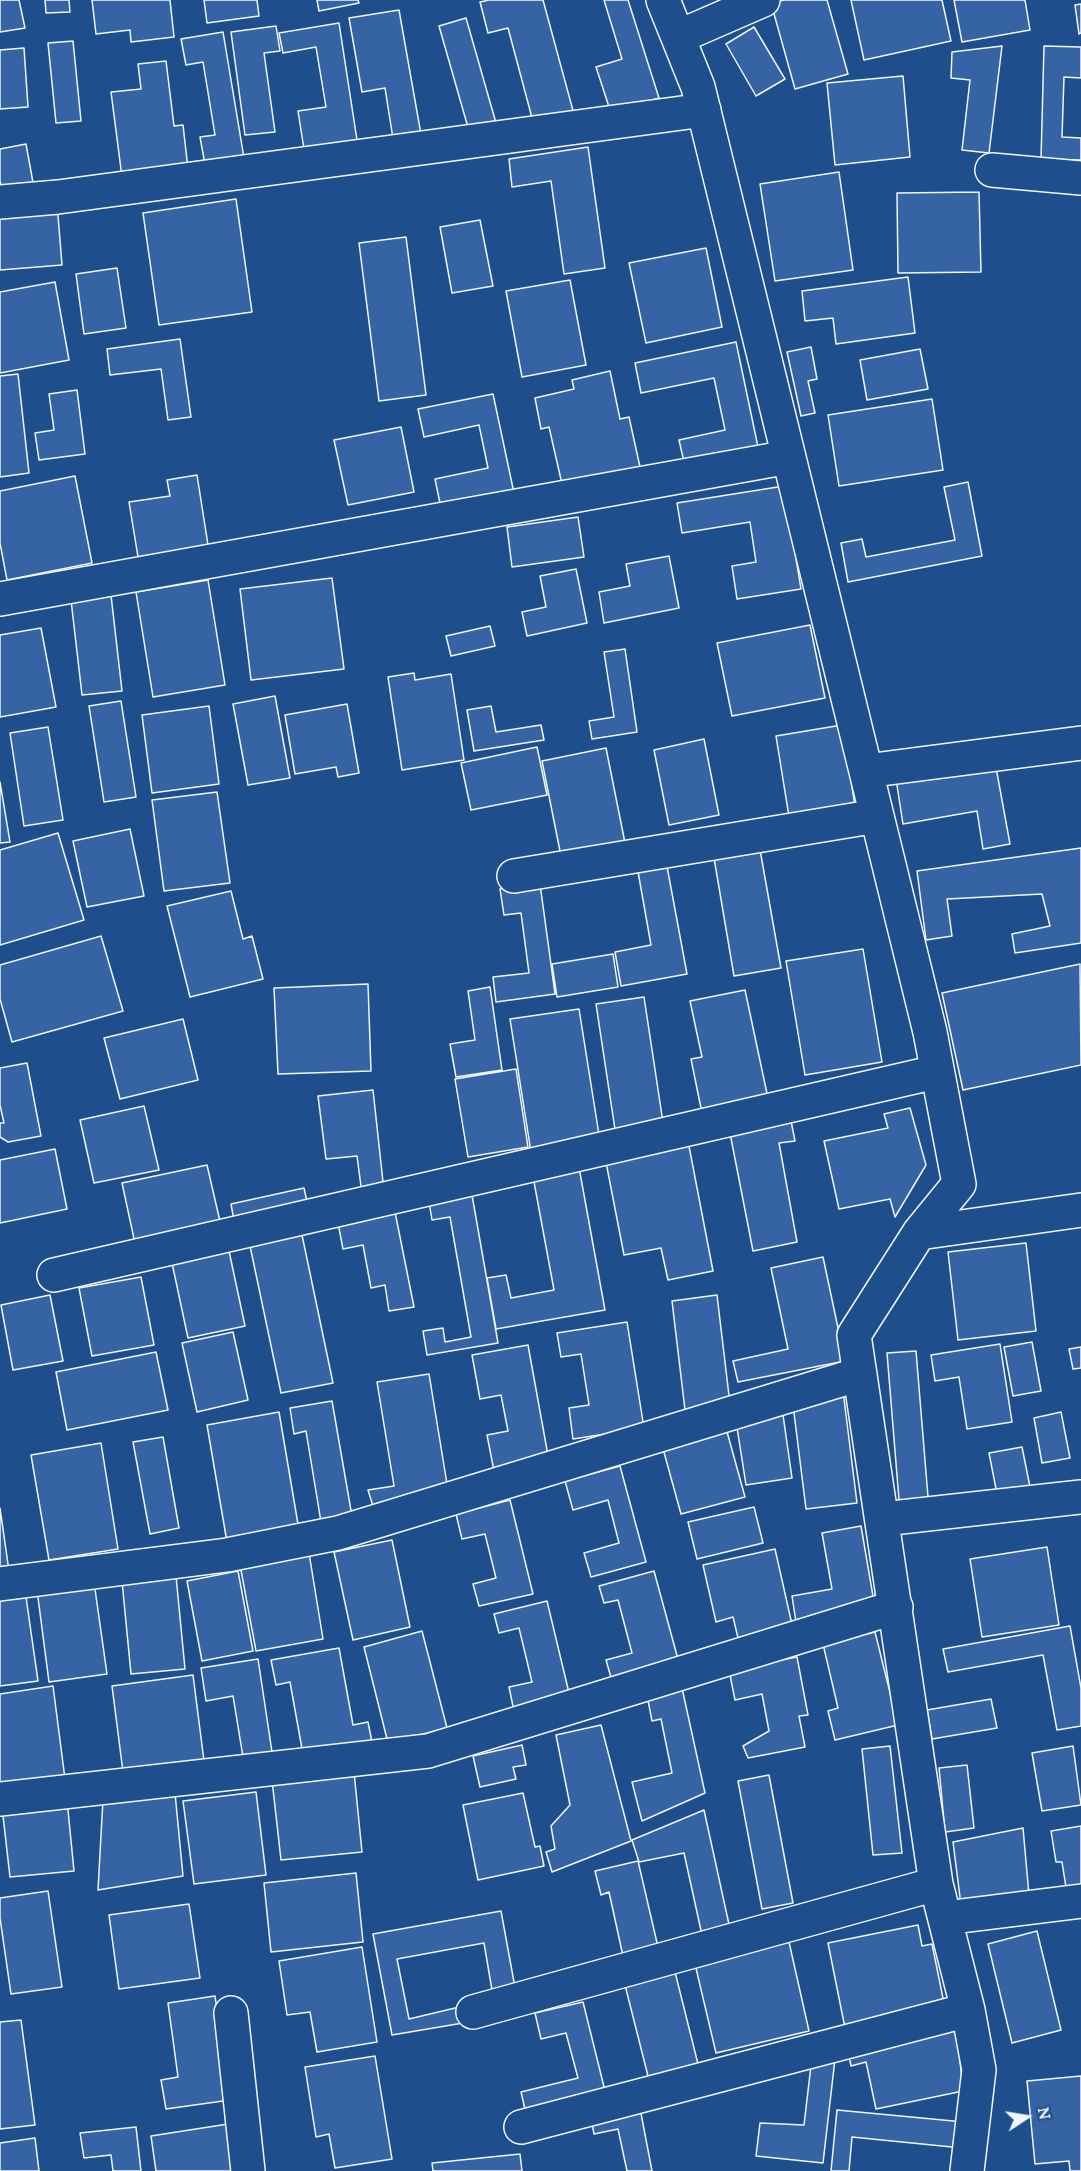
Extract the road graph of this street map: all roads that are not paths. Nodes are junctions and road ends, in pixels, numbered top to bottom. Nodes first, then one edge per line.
1 (663, 0) edge
2 (763, 0) edge
3 (678, 37) junction
4 (704, 110) junction
5 (992, 170) dead end
6 (1081, 177) edge
7 (0, 202) edge
8 (789, 458) junction
9 (0, 598) edge
10 (1081, 742) edge
11 (866, 771) junction
12 (876, 816) junction
13 (514, 876) dead end
14 (936, 1072) junction
15 (1081, 1210) edge
16 (919, 1233) junction
17 (54, 1275) dead end
18 (860, 1374) junction
19 (1081, 1497) edge
20 (883, 1519) junction
21 (0, 1584) edge
22 (896, 1607) junction
23 (0, 1799) edge
24 (936, 1884) junction
25 (1081, 1901) edge
26 (945, 1918) junction
27 (968, 2010) junction
28 (473, 2012) dead end
29 (231, 2013) dead end
30 (521, 2127) dead end
31 (248, 2171) edge
32 (967, 2171) edge

1 - 3 street
2 - 3 street
3 - 4 street
4 - 7 street
4 - 8 street
5 - 6 street
8 - 9 street
8 - 11 street
10 - 11 street
11 - 12 street
12 - 13 street
12 - 14 street
14 - 16 street
14 - 17 street
15 - 16 street
16 - 18 street
18 - 20 street
18 - 21 street
19 - 20 street
20 - 22 street
22 - 23 street
22 - 24 street
24 - 26 street
24 - 28 street
25 - 26 street
26 - 27 street
27 - 30 street
27 - 32 street
29 - 31 street

